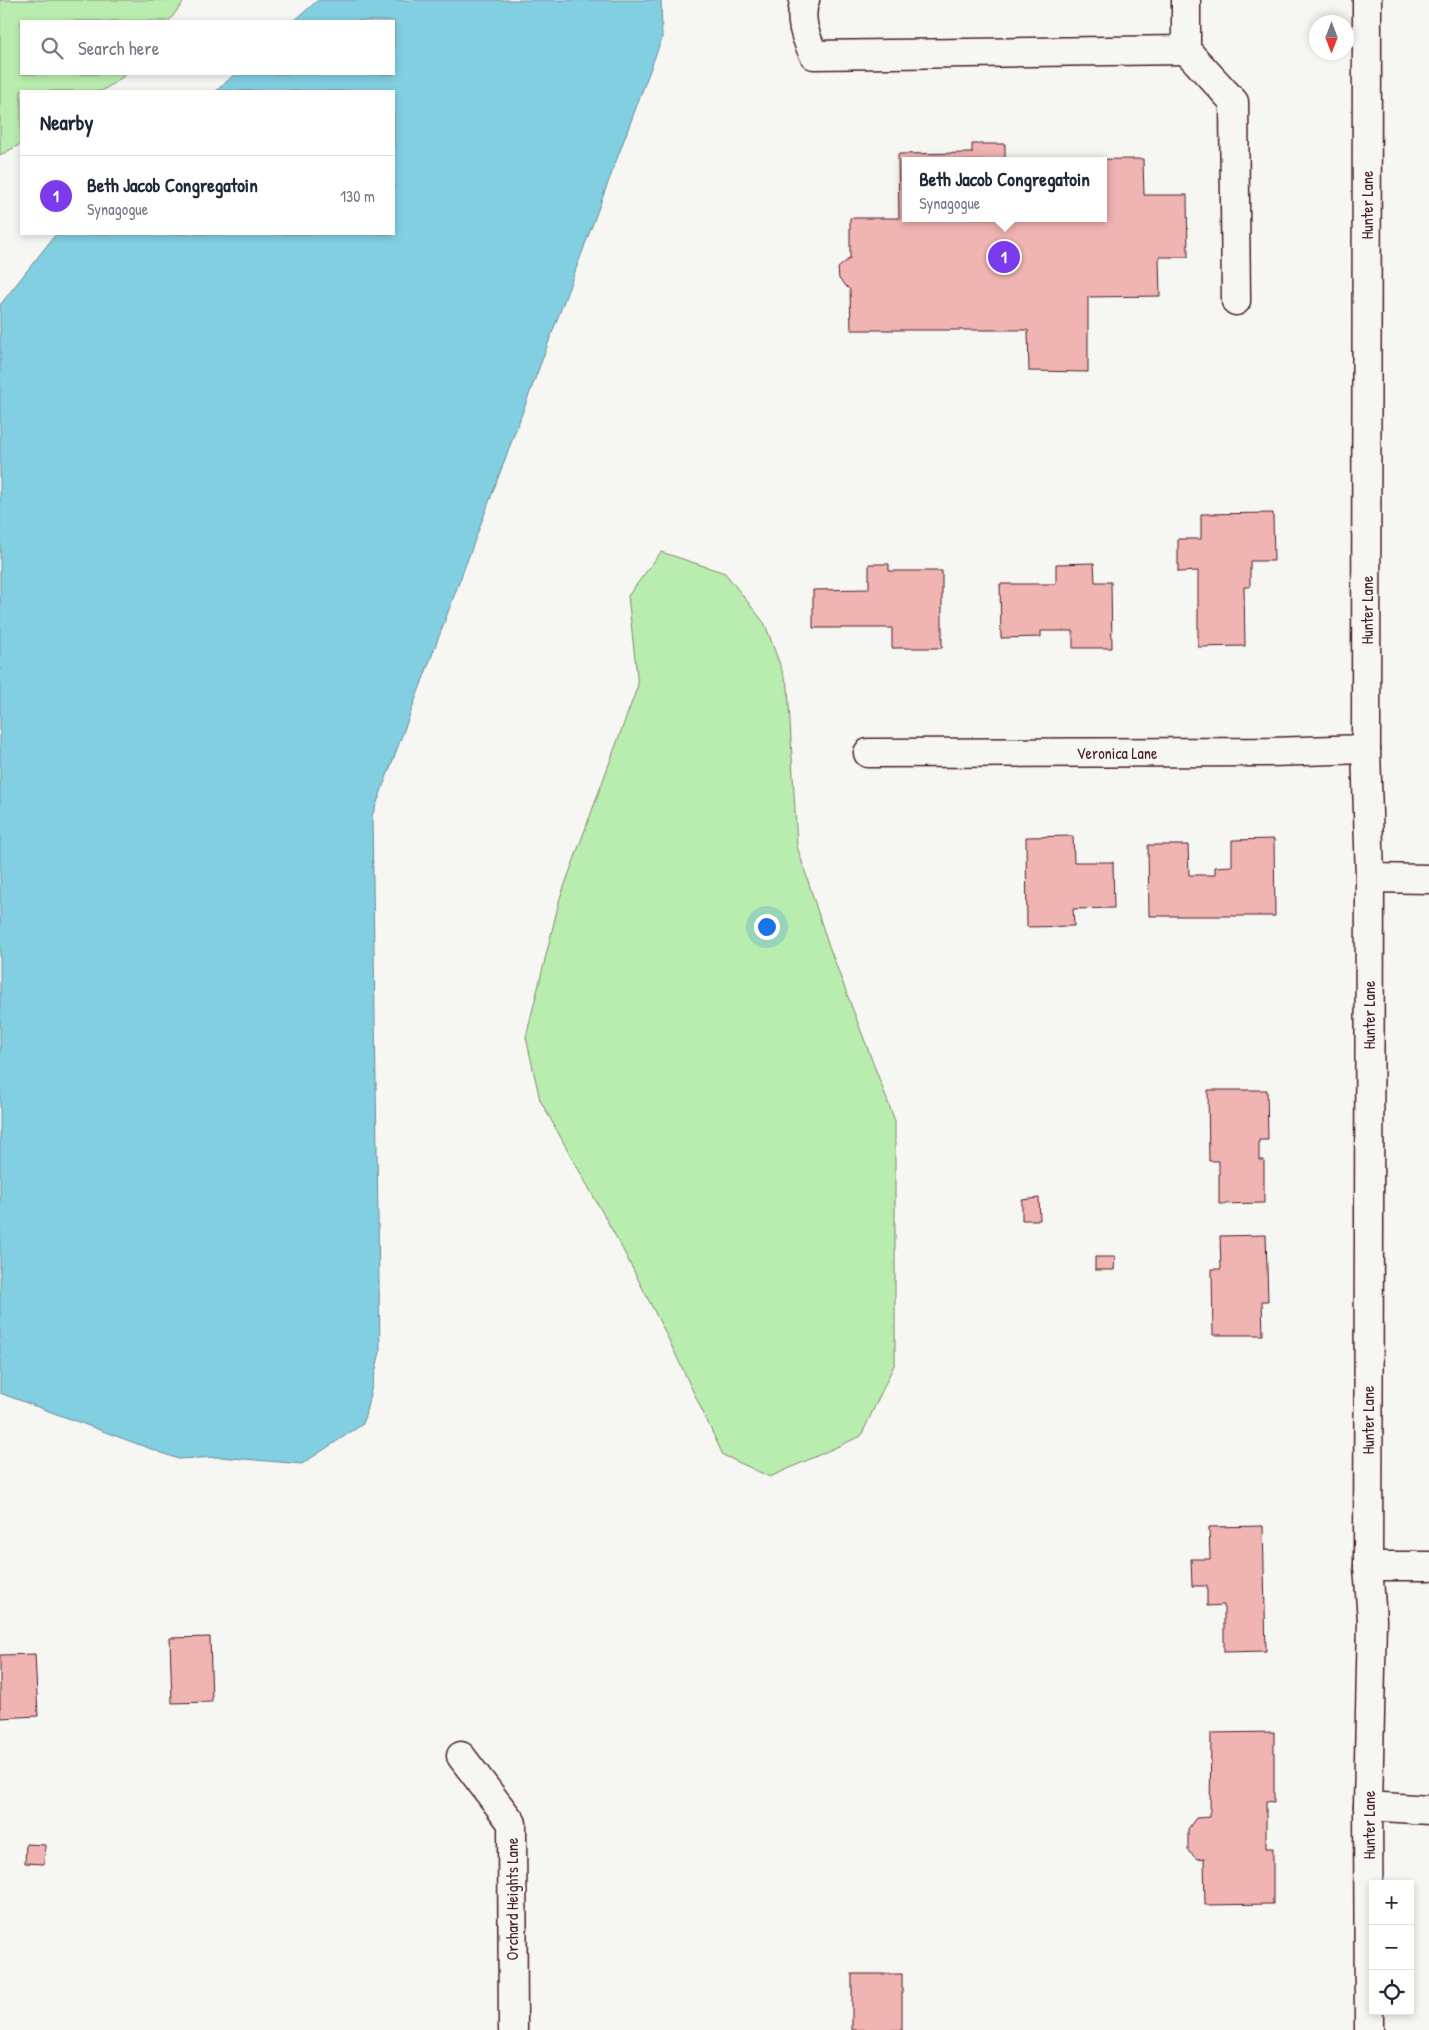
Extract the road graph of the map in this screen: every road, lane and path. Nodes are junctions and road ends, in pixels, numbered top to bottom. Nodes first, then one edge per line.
1 (805, 0) edge
2 (1186, 0) edge
3 (1367, 0) edge
4 (1186, 50) junction
5 (1236, 302) dead end
6 (1366, 749) junction
7 (868, 753) dead end
8 (1370, 878) junction
9 (1429, 879) edge
10 (1368, 1566) junction
11 (1429, 1566) edge
12 (461, 1756) dead end
13 (1368, 1806) junction
14 (1429, 1810) edge
15 (513, 2030) edge
16 (1369, 2030) edge

1 - 4 street
2 - 4 street
3 - 6 street, Hunter Lane
4 - 5 street
6 - 7 street, Veronica Lane
6 - 8 street, Hunter Lane
8 - 9 street
8 - 10 street, Hunter Lane
10 - 11 street
10 - 13 street, Hunter Lane
12 - 15 street, Orchard Heights Lane
13 - 14 street
13 - 16 street, Hunter Lane

